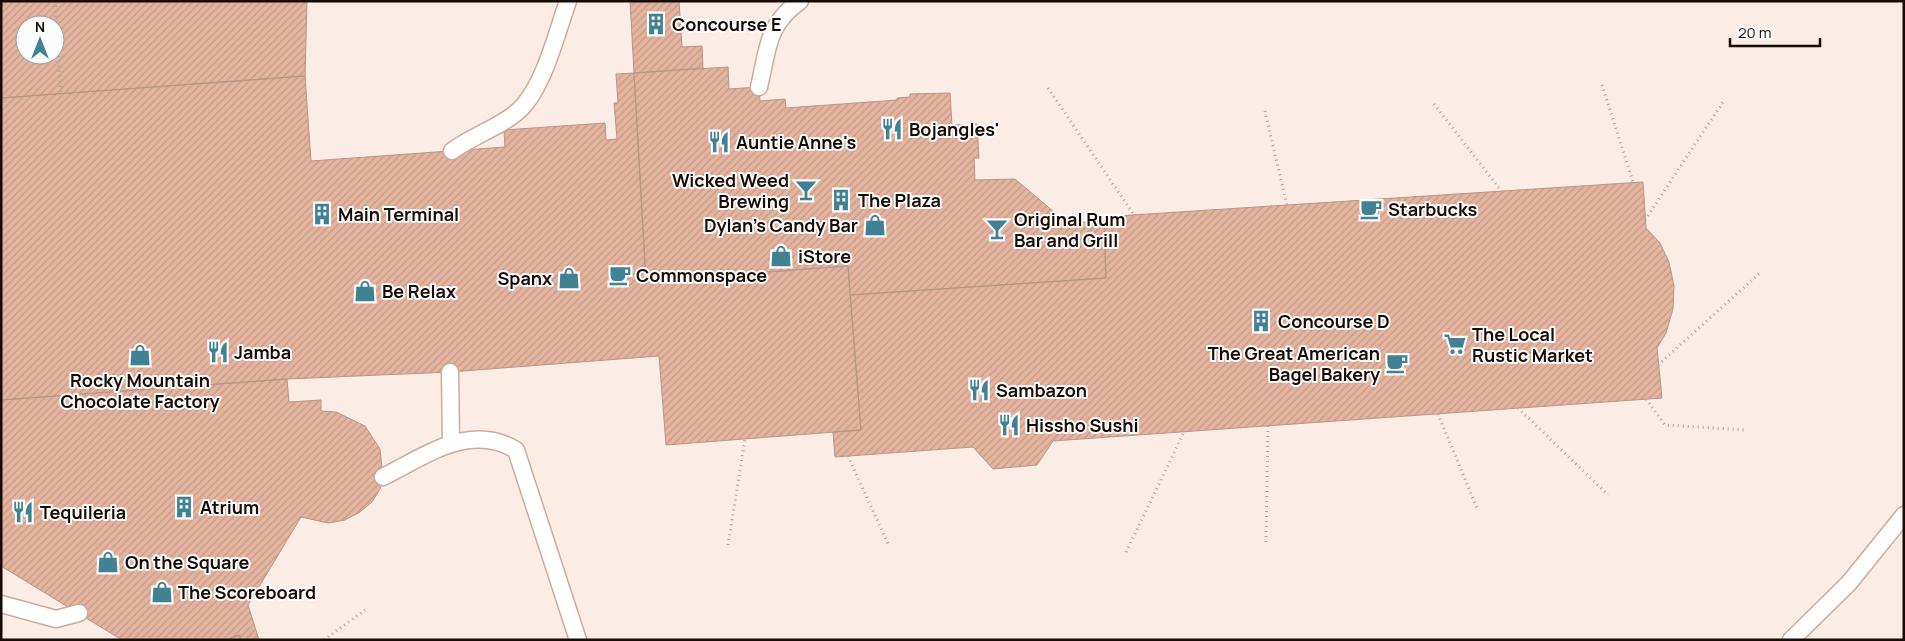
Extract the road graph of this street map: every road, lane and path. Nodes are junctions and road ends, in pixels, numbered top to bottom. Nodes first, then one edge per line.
1 (55, 1) edge
2 (568, 1) edge
3 (800, 1) edge
4 (1602, 85) dead end
5 (759, 87) dead end
6 (1048, 88) dead end
7 (61, 94) dead end
8 (1723, 102) dead end
9 (1434, 104) dead end
10 (1265, 111) dead end
11 (452, 151) dead end
12 (1633, 182) dead end
13 (1502, 192) dead end
14 (1287, 206) dead end
15 (1134, 215) dead end
16 (1645, 220) dead end
17 (1761, 272) dead end
18 (1658, 365) dead end
19 (450, 372) dead end
20 (1646, 399) dead end
21 (1518, 408) dead end
22 (1438, 414) dead end
23 (1268, 426) dead end
24 (1745, 430) dead end
25 (1184, 432) dead end
26 (745, 439) dead end
27 (451, 443) junction
28 (848, 456) dead end
29 (383, 477) dead end
30 (1608, 495) dead end
31 (1478, 508) dead end
32 (1904, 515) edge
33 (1266, 542) dead end
34 (888, 544) dead end
35 (728, 545) dead end
36 (1126, 552) dead end
37 (1, 604) edge
38 (366, 610) dead end
39 (79, 613) dead end
40 (324, 640) edge
41 (578, 640) edge
42 (1791, 640) edge

1 - 7 path
2 - 11 lane
3 - 5 lane
4 - 12 path
6 - 15 path
8 - 16 path
9 - 13 path
10 - 14 path
17 - 18 path
19 - 27 lane
20 - 24 path
21 - 30 path
22 - 31 path
23 - 33 path
25 - 36 path
26 - 35 path
27 - 29 lane
27 - 41 lane
28 - 34 path
32 - 42 lane
37 - 39 lane
38 - 40 path

